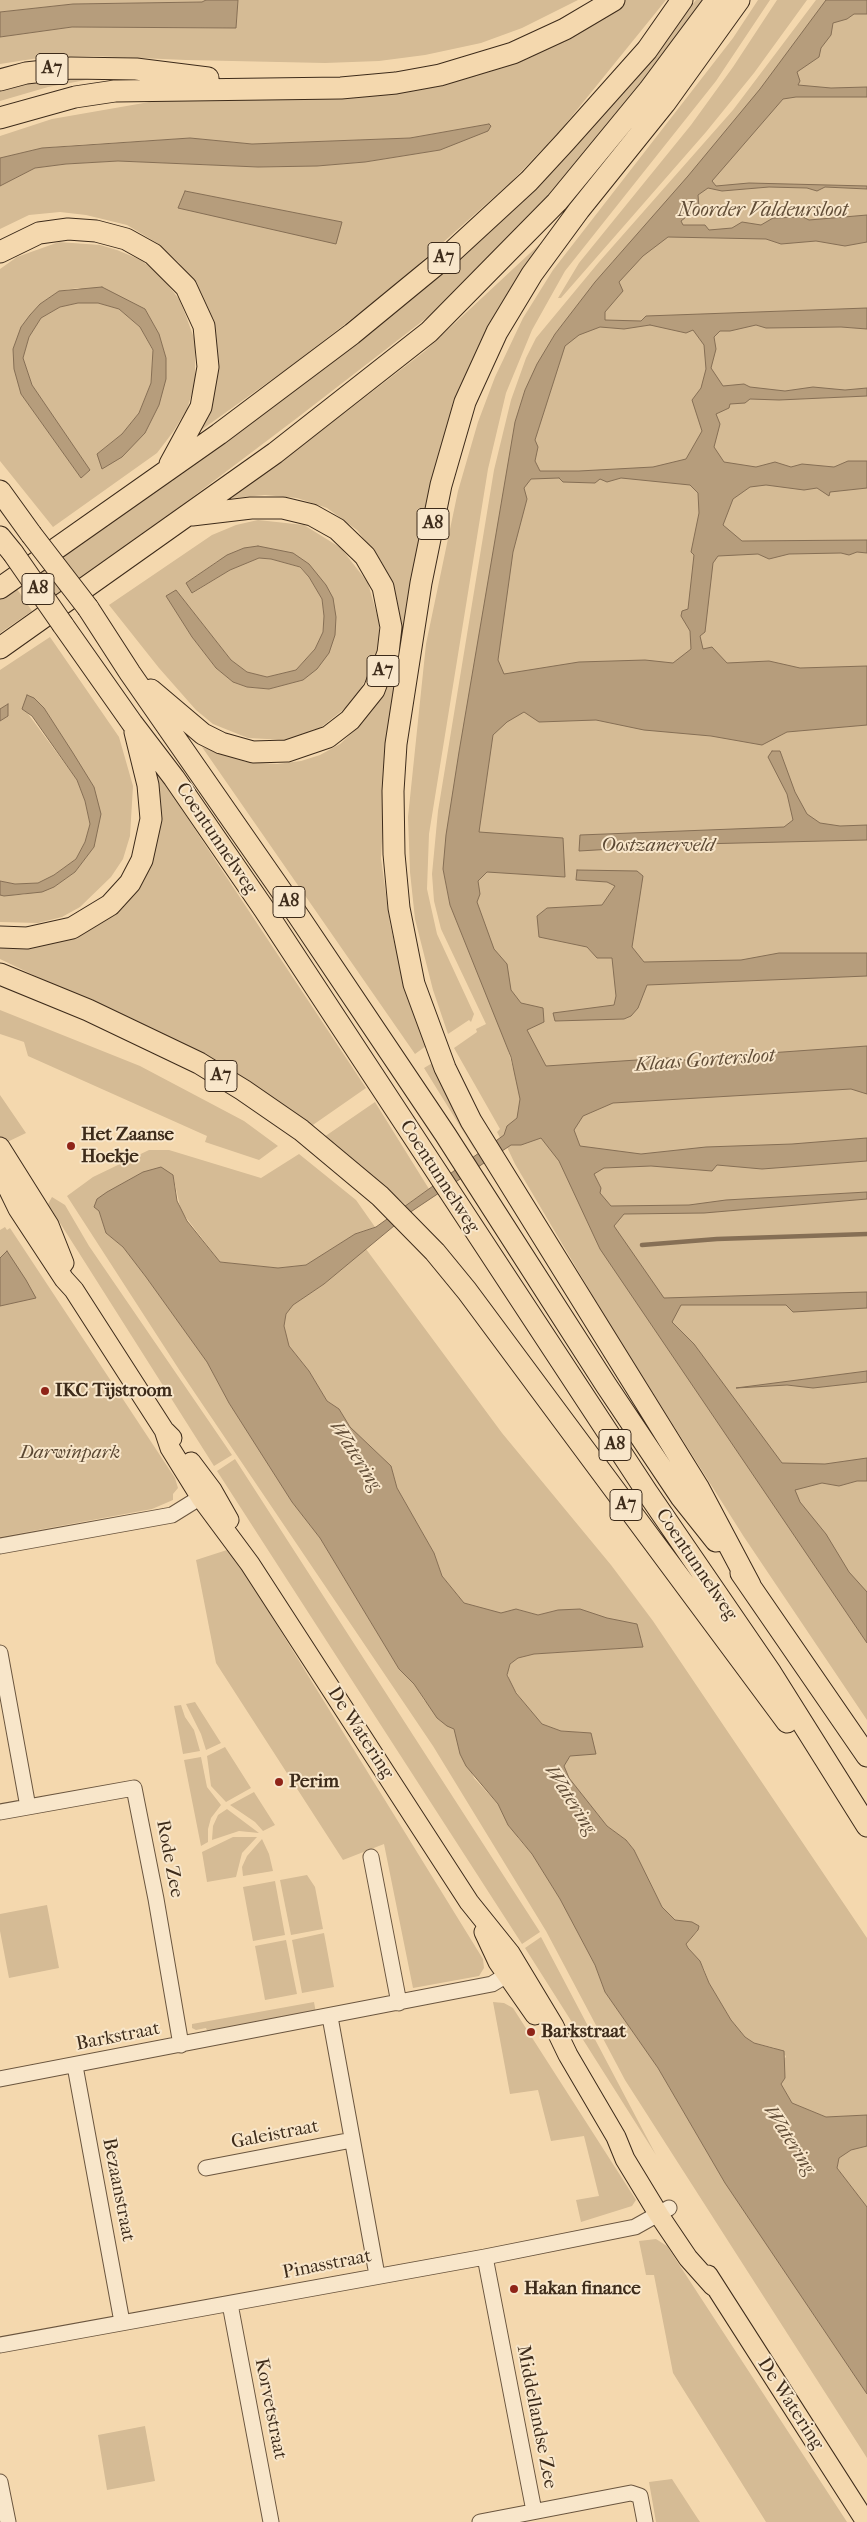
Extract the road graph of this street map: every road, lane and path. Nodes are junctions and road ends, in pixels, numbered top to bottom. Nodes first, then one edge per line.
1 (614, 0) edge
2 (682, 0) edge
3 (716, 0) edge
4 (739, 0) edge
5 (0, 80) edge
6 (282, 88) junction
7 (0, 118) edge
8 (0, 252) edge
9 (166, 471) junction
10 (0, 491) edge
11 (189, 516) junction
12 (0, 536) edge
13 (0, 588) edge
14 (0, 648) edge
15 (130, 673) junction
16 (132, 722) junction
17 (0, 937) edge
18 (5, 978) edge
19 (0, 1147) edge
20 (0, 1172) edge
21 (26, 1204) junction
22 (206, 1494) junction
23 (0, 1546) edge
24 (750, 1585) junction
25 (0, 1653) edge
26 (867, 1756) edge
27 (854, 1806) junction
28 (28, 1807) junction
29 (0, 1812) edge
30 (867, 1826) edge
31 (371, 1857) dead end
32 (513, 1971) junction
33 (399, 2003) junction
34 (330, 2017) junction
35 (181, 2045) junction
36 (75, 2066) junction
37 (0, 2080) edge
38 (352, 2140) junction
39 (206, 2168) dead end
40 (664, 2212) junction
41 (485, 2257) junction
42 (377, 2275) junction
43 (230, 2304) junction
44 (122, 2322) junction
45 (0, 2345) edge
46 (0, 2482) edge
47 (534, 2511) junction
48 (8, 2522) edge
49 (271, 2522) edge
50 (480, 2522) edge
51 (645, 2522) edge
52 (866, 2522) edge

1 - 6 highway, A7
2 - 9 highway, A7
3 - 11 highway, A7
4 - 24 highway, A8
5 - 6 highway, A7
6 - 7 highway, A7
8 - 9 highway
9 - 13 highway, A7
10 - 15 highway, Coentunnelweg / A8, bridge
11 - 14 highway, A7
11 - 15 highway, A7
12 - 16 highway, Coentunnelweg / A8, bridge
15 - 24 highway, Coentunnelweg / A8
16 - 17 highway, A8
16 - 27 highway, Coentunnelweg / A8
18 - 27 highway, A7
19 - 21 main road
20 - 21 main road
21 - 22 main road, De Watering
22 - 23 street
22 - 32 main road, De Watering
24 - 26 highway, Coentunnelweg / A8
25 - 28 street
27 - 30 highway, Coentunnelweg / A7
28 - 29 street, Rode Zee
28 - 35 street, Rode Zee
31 - 33 street
32 - 33 street, Barkstraat
32 - 40 main road, De Watering
33 - 34 street, Barkstraat
34 - 35 street, Barkstraat
34 - 38 street
35 - 36 street, Barkstraat
36 - 37 street, Barkstraat
36 - 44 street, Bezaanstraat
38 - 39 street, Galeistraat
38 - 42 street
40 - 41 street, Pinasstraat
40 - 52 main road, De Watering
41 - 42 street, Pinasstraat
41 - 47 street, Middellandse Zee
42 - 43 street, Pinasstraat
43 - 44 street, Pinasstraat
43 - 49 street, Korvetstraat
44 - 45 street, Pinasstraat
46 - 48 street
47 - 50 street
47 - 51 street, Middellandse Zee

